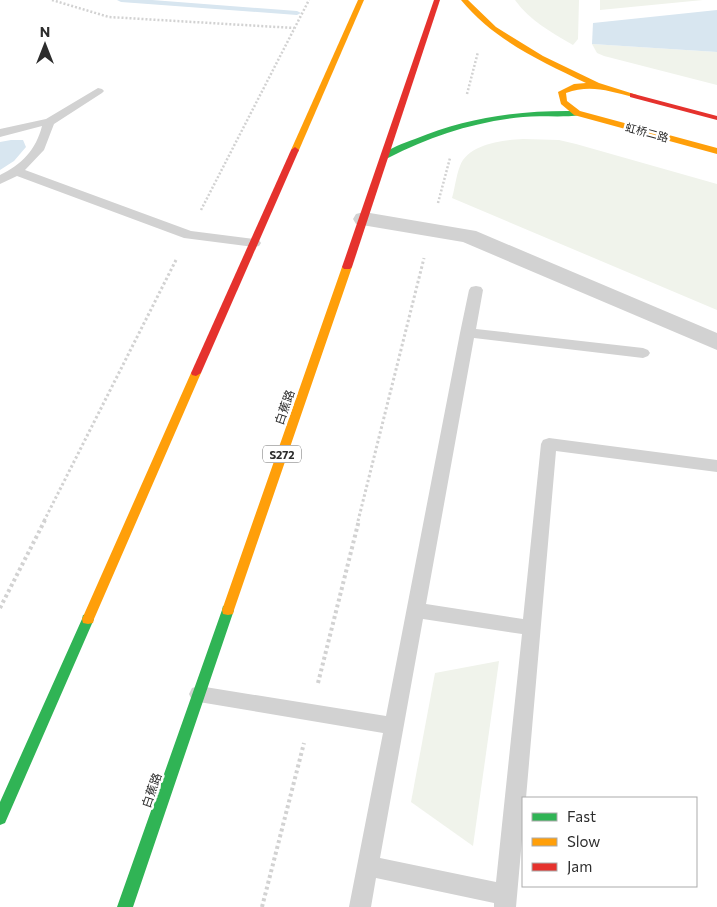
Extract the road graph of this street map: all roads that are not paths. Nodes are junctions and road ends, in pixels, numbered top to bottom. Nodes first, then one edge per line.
1 (361, 0) edge
2 (436, 0) edge
3 (464, 0) edge
4 (596, 85) junction
5 (98, 91) dead end
6 (576, 113) junction
7 (717, 118) edge
8 (49, 122) junction
9 (0, 133) edge
10 (717, 151) edge
11 (385, 156) junction
12 (18, 172) junction
13 (0, 180) edge
14 (364, 219) junction
15 (254, 243) junction
16 (476, 290) dead end
17 (467, 333) junction
18 (717, 342) edge
19 (643, 353) dead end
20 (717, 466) edge
21 (415, 610) junction
22 (532, 628) junction
23 (199, 694) junction
24 (393, 726) junction
25 (0, 818) edge
26 (368, 866) junction
27 (506, 901) edge
28 (125, 907) edge
29 (360, 907) edge

1 - 15 main road
2 - 11 main road, 白蕉路 / S272
3 - 4 main road
4 - 6 main road
4 - 7 main road
5 - 8 lane
6 - 10 main road, 虹桥二路
6 - 11 main road, 虹桥二路
8 - 9 lane
8 - 12 lane
11 - 14 main road, 白蕉路 / S272
12 - 13 lane
12 - 15 lane
14 - 18 street
14 - 23 main road, 白蕉路 / S272
15 - 25 main road
16 - 17 lane
17 - 19 lane
17 - 21 lane
20 - 22 lane
21 - 22 lane
21 - 24 lane
22 - 27 lane
23 - 24 lane
23 - 28 main road, 白蕉路 / S272
24 - 26 lane
26 - 27 lane
26 - 29 lane

